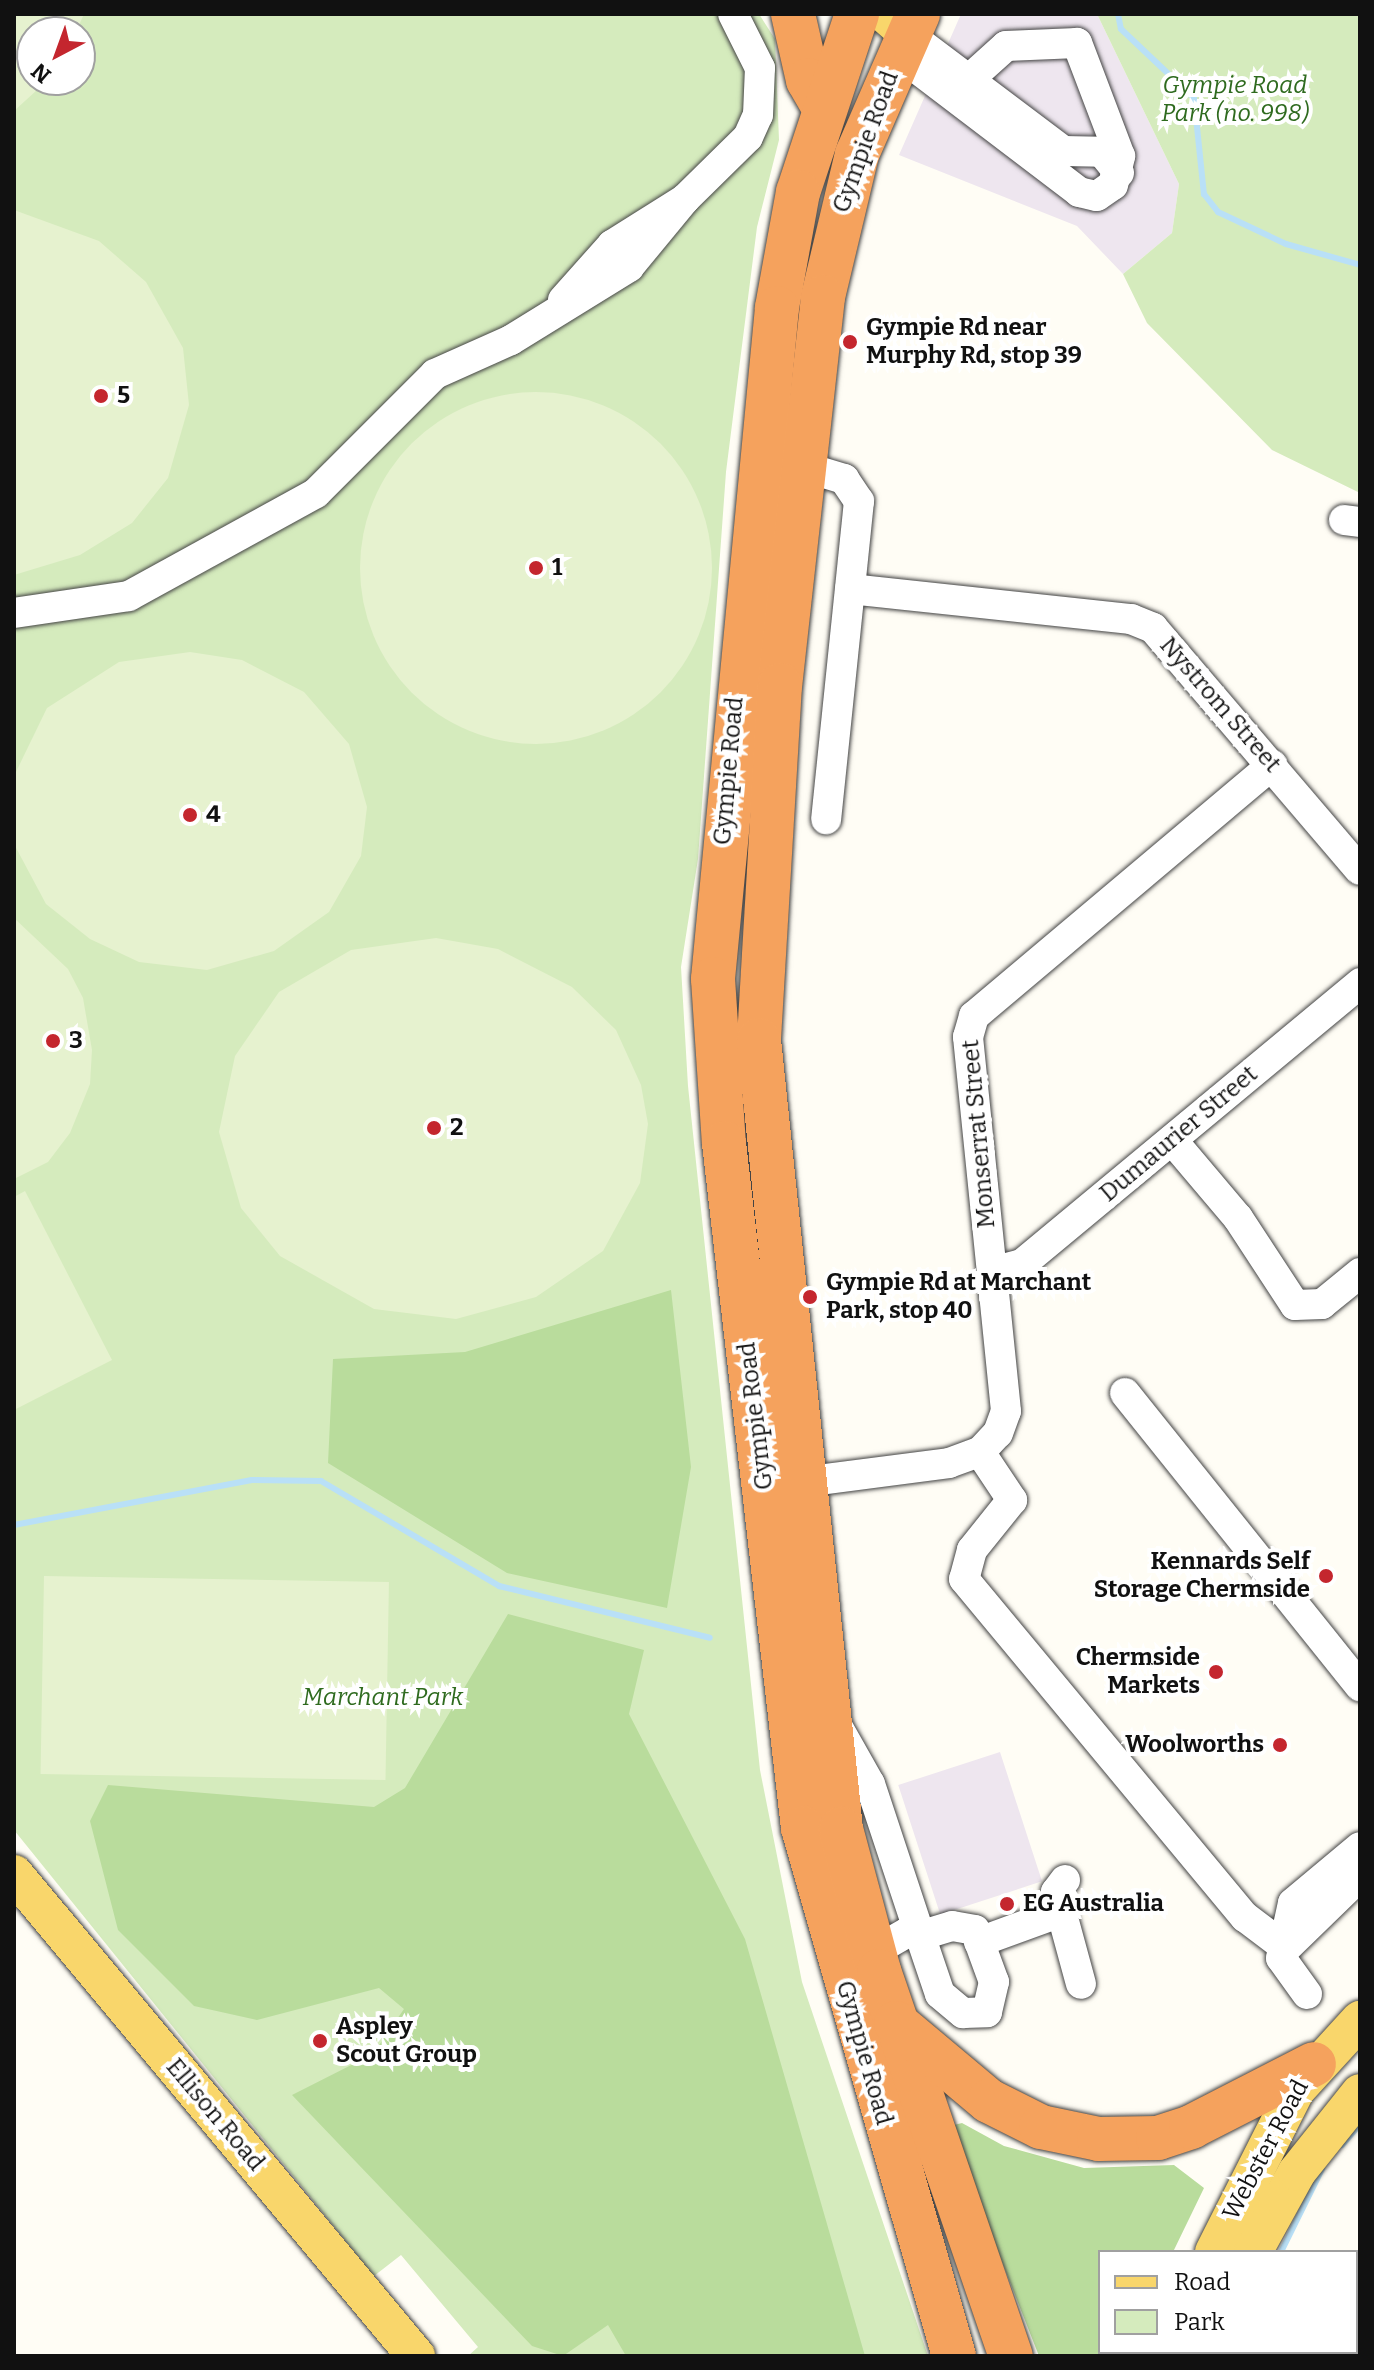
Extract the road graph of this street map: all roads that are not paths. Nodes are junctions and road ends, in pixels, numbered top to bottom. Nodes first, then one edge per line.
1 (733, 14) edge
2 (793, 14) edge
3 (881, 23) edge
4 (966, 82) junction
5 (823, 106) junction
6 (1119, 173) junction
7 (759, 457) junction
8 (804, 465) junction
9 (850, 589) junction
10 (14, 613) edge
11 (1272, 765) junction
12 (826, 819) dead end
13 (1360, 870) edge
14 (1360, 983) edge
15 (1172, 1140) junction
16 (992, 1272) junction
17 (1360, 1273) edge
18 (1125, 1393) dead end
19 (980, 1452) junction
20 (803, 1482) junction
21 (1360, 1686) edge
22 (827, 1706) junction
23 (1360, 1847) edge
24 (14, 1874) edge
25 (1360, 1876) edge
26 (1065, 1880) dead end
27 (1061, 1912) junction
28 (919, 1932) junction
29 (979, 1942) junction
30 (1286, 1948) junction
31 (874, 1952) junction
32 (1081, 1984) dead end
33 (1307, 1994) dead end
34 (1360, 2020) edge
35 (896, 2023) junction
36 (1314, 2064) junction
37 (1360, 2093) edge
38 (1215, 2250) edge
39 (1254, 2250) edge
40 (416, 2356) edge
41 (954, 2356) edge
42 (1011, 2356) edge

1 - 10 street
2 - 5 highway
3 - 4 street
3 - 5 highway, Gympie Road
3 - 6 street
3 - 8 highway, Gympie Road
4 - 6 street
4 - 6 street
5 - 7 highway, Gympie Road
7 - 8 street
7 - 41 highway, Gympie Road
8 - 9 street
8 - 20 highway, Gympie Road
9 - 11 street, Nystrom Street
9 - 12 street
11 - 13 street, Nystrom Street
11 - 16 street, Monserrat Street
14 - 15 street, Dumaurier Street
15 - 16 street, Dumaurier Street
15 - 17 street
16 - 19 street, Monserrat Street
18 - 21 street
19 - 20 street
19 - 30 street
20 - 22 highway, Gympie Road
22 - 28 street
22 - 31 highway, Gympie Road
23 - 30 street
24 - 40 main road, Ellison Road
25 - 30 street
26 - 27 street
27 - 29 street
27 - 32 street
28 - 29 street
28 - 29 street
28 - 31 street
30 - 33 street
31 - 35 highway, Gympie Road
34 - 36 main road, Webster Road
35 - 36 highway
35 - 42 highway, Gympie Road
36 - 38 main road, Webster Road
37 - 39 main road, Webster Road

